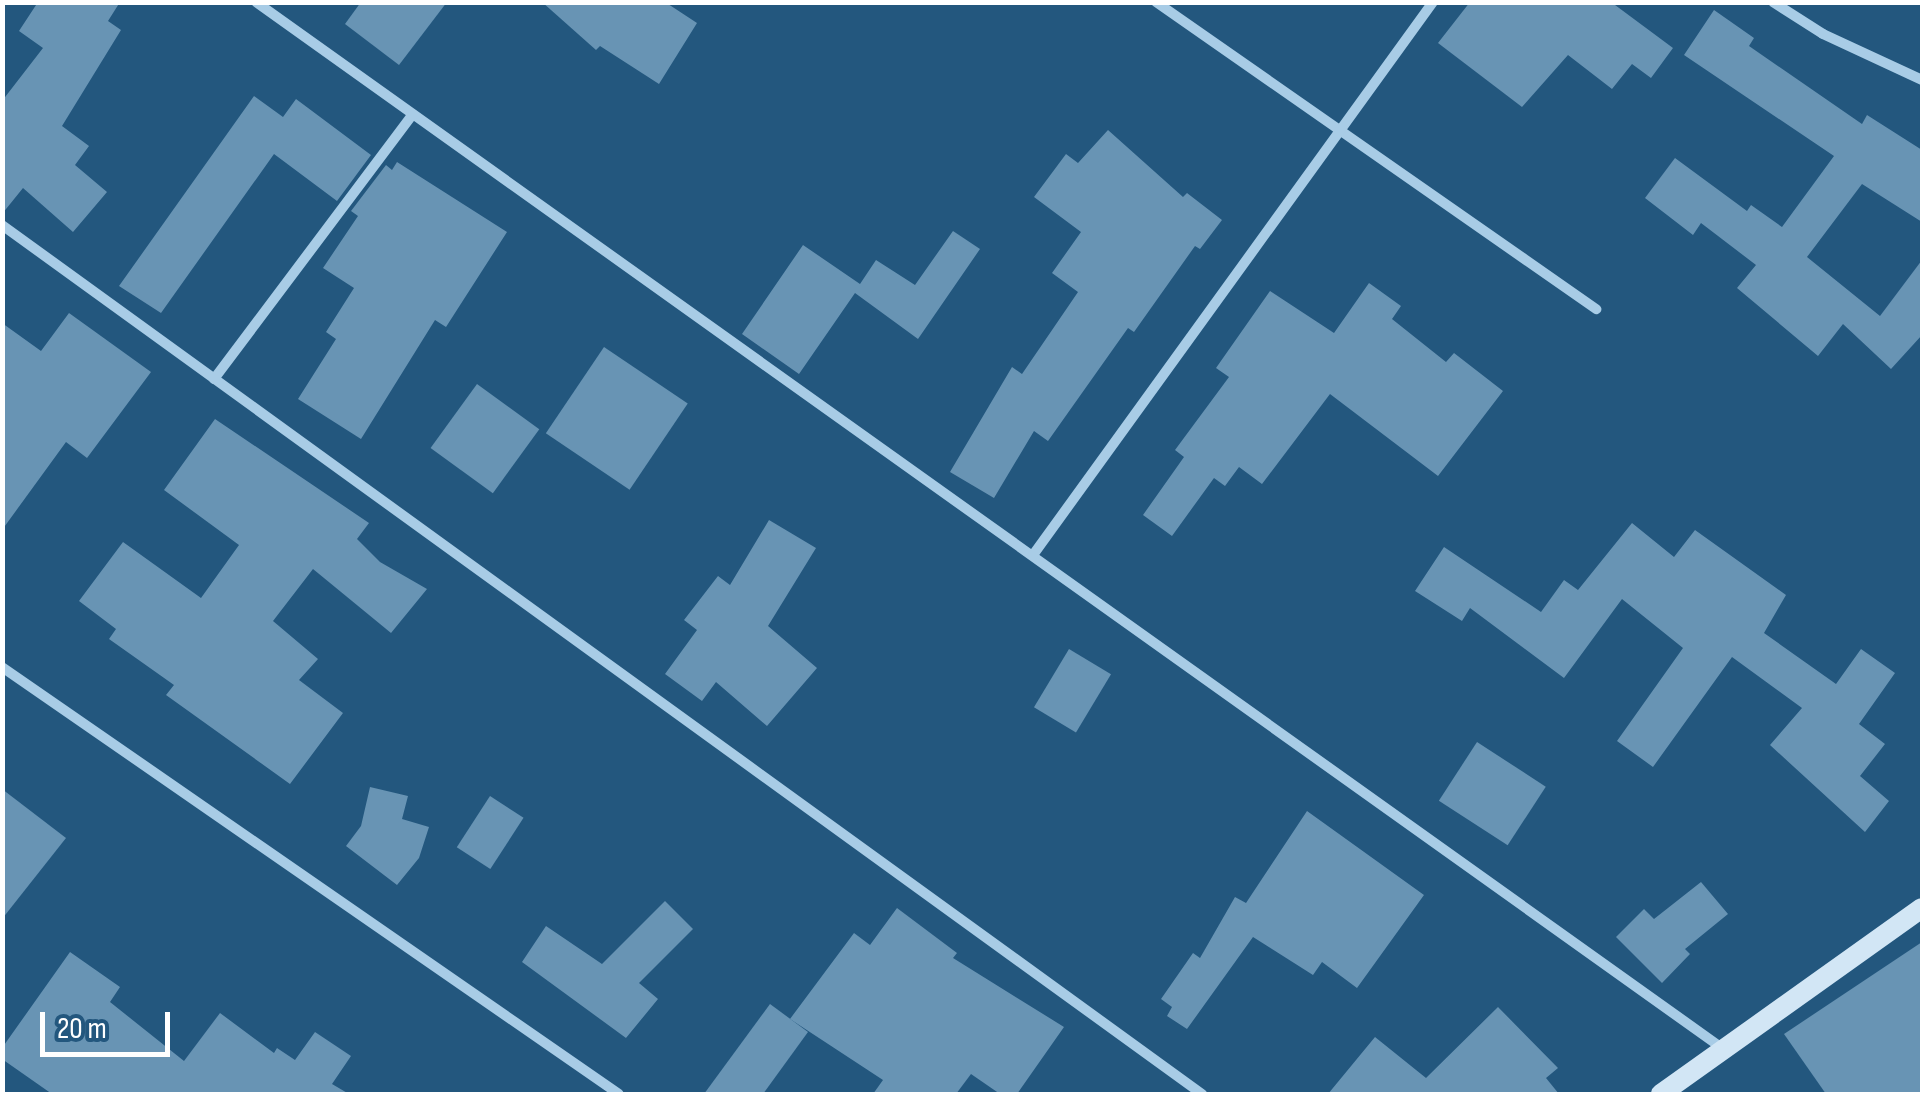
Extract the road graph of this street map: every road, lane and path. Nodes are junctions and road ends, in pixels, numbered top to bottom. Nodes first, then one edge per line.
1 (256, 2) edge
2 (1156, 2) edge
3 (1434, 2) edge
4 (1773, 2) edge
5 (1922, 80) edge
6 (413, 114) junction
7 (1340, 131) junction
8 (2, 225) edge
9 (1596, 309) dead end
10 (214, 379) junction
11 (1033, 556) junction
12 (2, 667) edge
13 (1922, 908) edge
14 (1727, 1052) junction
15 (620, 1094) edge
16 (1202, 1094) edge
17 (1661, 1094) edge

1 - 6 street
2 - 7 street
3 - 7 street
4 - 5 street
6 - 10 street
6 - 11 street
7 - 9 street
7 - 11 street
8 - 10 street
10 - 16 street
11 - 14 street
12 - 15 street
13 - 14 street
14 - 17 street

